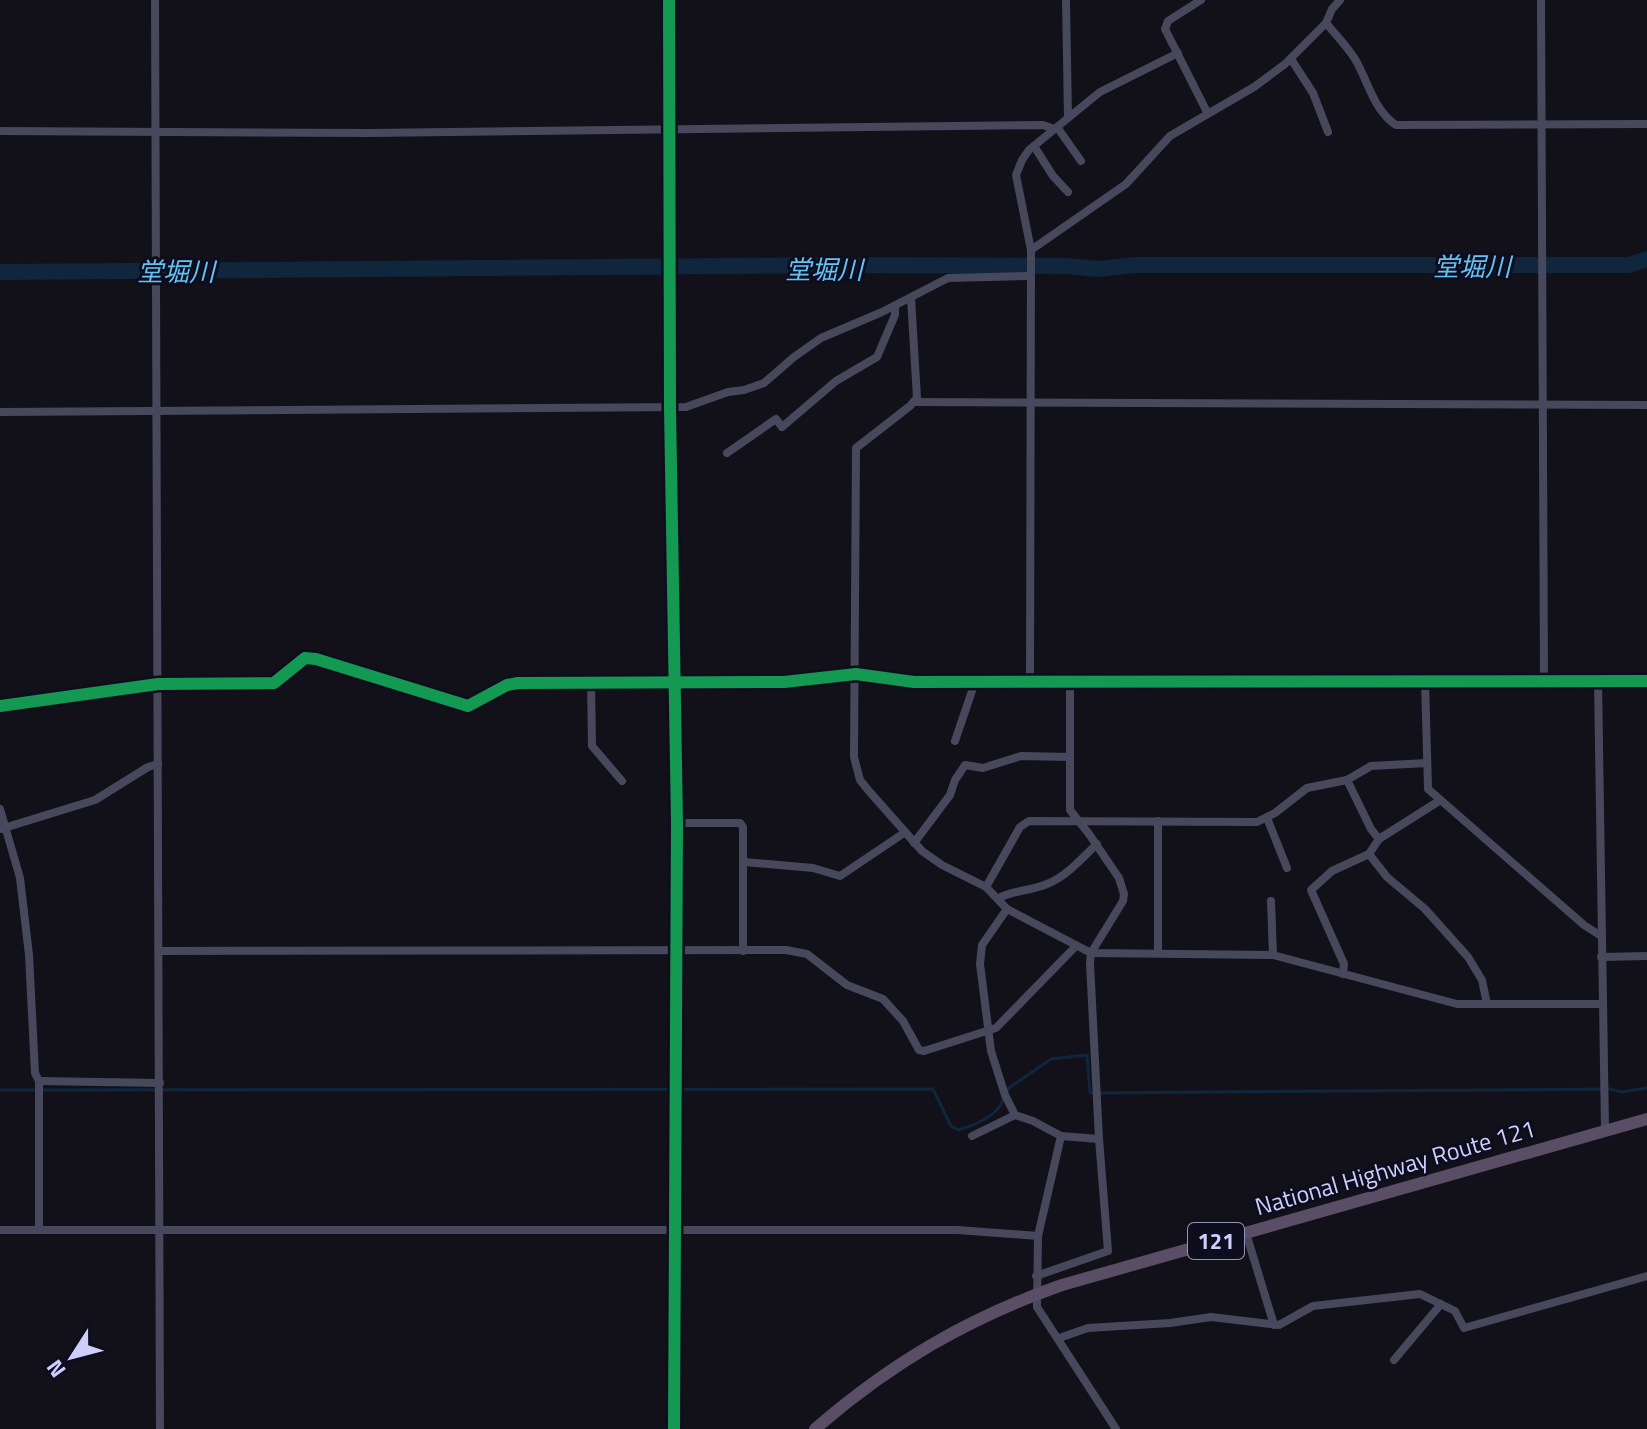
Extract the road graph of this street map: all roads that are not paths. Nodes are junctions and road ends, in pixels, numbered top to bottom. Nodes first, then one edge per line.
1 (155, 0) edge
2 (669, 0) edge
3 (1066, 0) edge
4 (1201, 0) edge
5 (1340, 0) edge
6 (1541, 0) edge
7 (1326, 23) junction
8 (1178, 53) junction
9 (1291, 59) junction
10 (1207, 112) junction
11 (1068, 118) junction
12 (1647, 124) edge
13 (1541, 125) junction
14 (670, 127) junction
15 (1055, 128) junction
16 (155, 130) junction
17 (0, 131) edge
18 (1328, 132) dead end
19 (1034, 146) junction
20 (1081, 161) dead end
21 (1068, 192) dead end
22 (1031, 250) junction
23 (1029, 276) junction
24 (911, 298) junction
25 (895, 306) junction
26 (1032, 401) junction
27 (914, 402) junction
28 (1647, 405) edge
29 (1543, 406) junction
30 (670, 408) junction
31 (157, 410) junction
32 (0, 412) edge
33 (727, 453) dead end
34 (856, 674) junction
35 (1544, 680) junction
36 (1425, 681) junction
37 (1598, 681) junction
38 (1647, 681) edge
39 (674, 682) junction
40 (1070, 682) junction
41 (591, 683) junction
42 (972, 683) junction
43 (1030, 683) junction
44 (158, 684) junction
45 (0, 706) edge
46 (955, 741) dead end
47 (1070, 757) junction
48 (1427, 763) junction
49 (158, 764) junction
50 (1347, 780) junction
51 (622, 781) dead end
52 (1439, 801) junction
53 (0, 809) edge
54 (1267, 818) junction
55 (1076, 820) junction
56 (1158, 821) junction
57 (677, 823) junction
58 (2, 828) edge
59 (904, 833) junction
60 (1379, 839) junction
61 (914, 843) junction
62 (1097, 844) junction
63 (1369, 854) junction
64 (744, 862) junction
65 (1287, 868) dead end
66 (986, 887) junction
67 (999, 898) junction
68 (1271, 901) dead end
69 (1007, 909) junction
70 (1601, 936) junction
71 (1076, 946) junction
72 (160, 951) junction
73 (743, 951) junction
74 (676, 952) junction
75 (1091, 953) junction
76 (1158, 953) junction
77 (1273, 955) junction
78 (1647, 956) edge
79 (1601, 957) junction
80 (1343, 974) junction
81 (1487, 1004) junction
82 (1602, 1004) junction
83 (988, 1031) junction
84 (160, 1083) junction
85 (39, 1086) junction
86 (1015, 1115) junction
87 (1647, 1119) edge
88 (1605, 1130) junction
89 (972, 1136) dead end
90 (1061, 1136) junction
91 (1099, 1139) junction
92 (0, 1230) edge
93 (39, 1230) junction
94 (676, 1230) junction
95 (161, 1231) junction
96 (1246, 1233) junction
97 (1038, 1236) junction
98 (1036, 1276) junction
99 (1647, 1276) edge
100 (1037, 1294) junction
101 (1441, 1304) junction
102 (1274, 1325) junction
103 (1059, 1338) junction
104 (1394, 1360) dead end
105 (160, 1429) edge
106 (674, 1429) edge
107 (815, 1429) edge
108 (1116, 1429) edge

1 - 16 street
2 - 14 street
3 - 11 street
4 - 8 street
5 - 7 street
6 - 13 street
7 - 9 street
7 - 13 street
8 - 10 street
8 - 11 street
9 - 10 street
9 - 18 street
10 - 22 street
11 - 15 street
12 - 13 street
13 - 29 street
14 - 15 street
14 - 16 street
14 - 30 street
15 - 19 street
15 - 20 street
16 - 17 street
16 - 31 street
19 - 21 street
19 - 22 street
22 - 23 street
23 - 24 street
23 - 26 street
24 - 25 street
24 - 27 street
25 - 30 street
25 - 33 street
26 - 27 street
26 - 29 street
26 - 43 street
27 - 34 street
28 - 29 street
29 - 35 street
30 - 31 street
30 - 39 street
31 - 32 street
31 - 44 street
34 - 39 street
34 - 42 street
34 - 59 street
35 - 36 street
35 - 37 street
36 - 40 street
36 - 48 street
37 - 38 street
37 - 70 street
39 - 41 street
39 - 57 street
40 - 43 street
40 - 47 street
41 - 44 street
41 - 51 street
42 - 43 street
42 - 46 street
44 - 45 street
44 - 49 street
47 - 55 street
47 - 61 street
48 - 50 street
48 - 52 street
49 - 58 street
49 - 72 street
50 - 54 street
50 - 60 street
52 - 60 street
52 - 70 street
53 - 58 street
54 - 56 street
54 - 65 street
55 - 56 street
55 - 62 street
55 - 66 street
56 - 76 street
57 - 64 street
57 - 74 street
58 - 85 street
59 - 61 street
59 - 64 street
60 - 63 street
61 - 66 street
62 - 67 street
62 - 75 street
63 - 80 street
63 - 81 street
64 - 73 street
66 - 67 street
67 - 69 street
68 - 77 street
69 - 71 street
69 - 83 street
70 - 79 street
71 - 75 street
71 - 83 street
72 - 74 street
72 - 84 street
73 - 74 street
73 - 83 street
74 - 94 street
75 - 76 street
75 - 91 street
76 - 77 street
77 - 80 street
78 - 79 street
79 - 82 street
80 - 81 street
81 - 82 street
82 - 88 street
83 - 86 street
84 - 85 street
84 - 95 street
85 - 93 street
86 - 89 street
86 - 90 street
87 - 88 highway, National Highway Route 121 / 121
88 - 96 highway, National Highway Route 121 / 121
90 - 91 street
90 - 97 street
91 - 98 street
92 - 93 street
93 - 95 street
94 - 95 street
94 - 97 street
94 - 106 street
95 - 105 street
96 - 100 highway, National Highway Route 121 / 121
96 - 102 street
97 - 98 street
98 - 100 street
99 - 101 street
100 - 103 street
100 - 107 highway, National Highway Route 121 / 121
101 - 102 street
101 - 104 street
102 - 103 street
103 - 108 street

